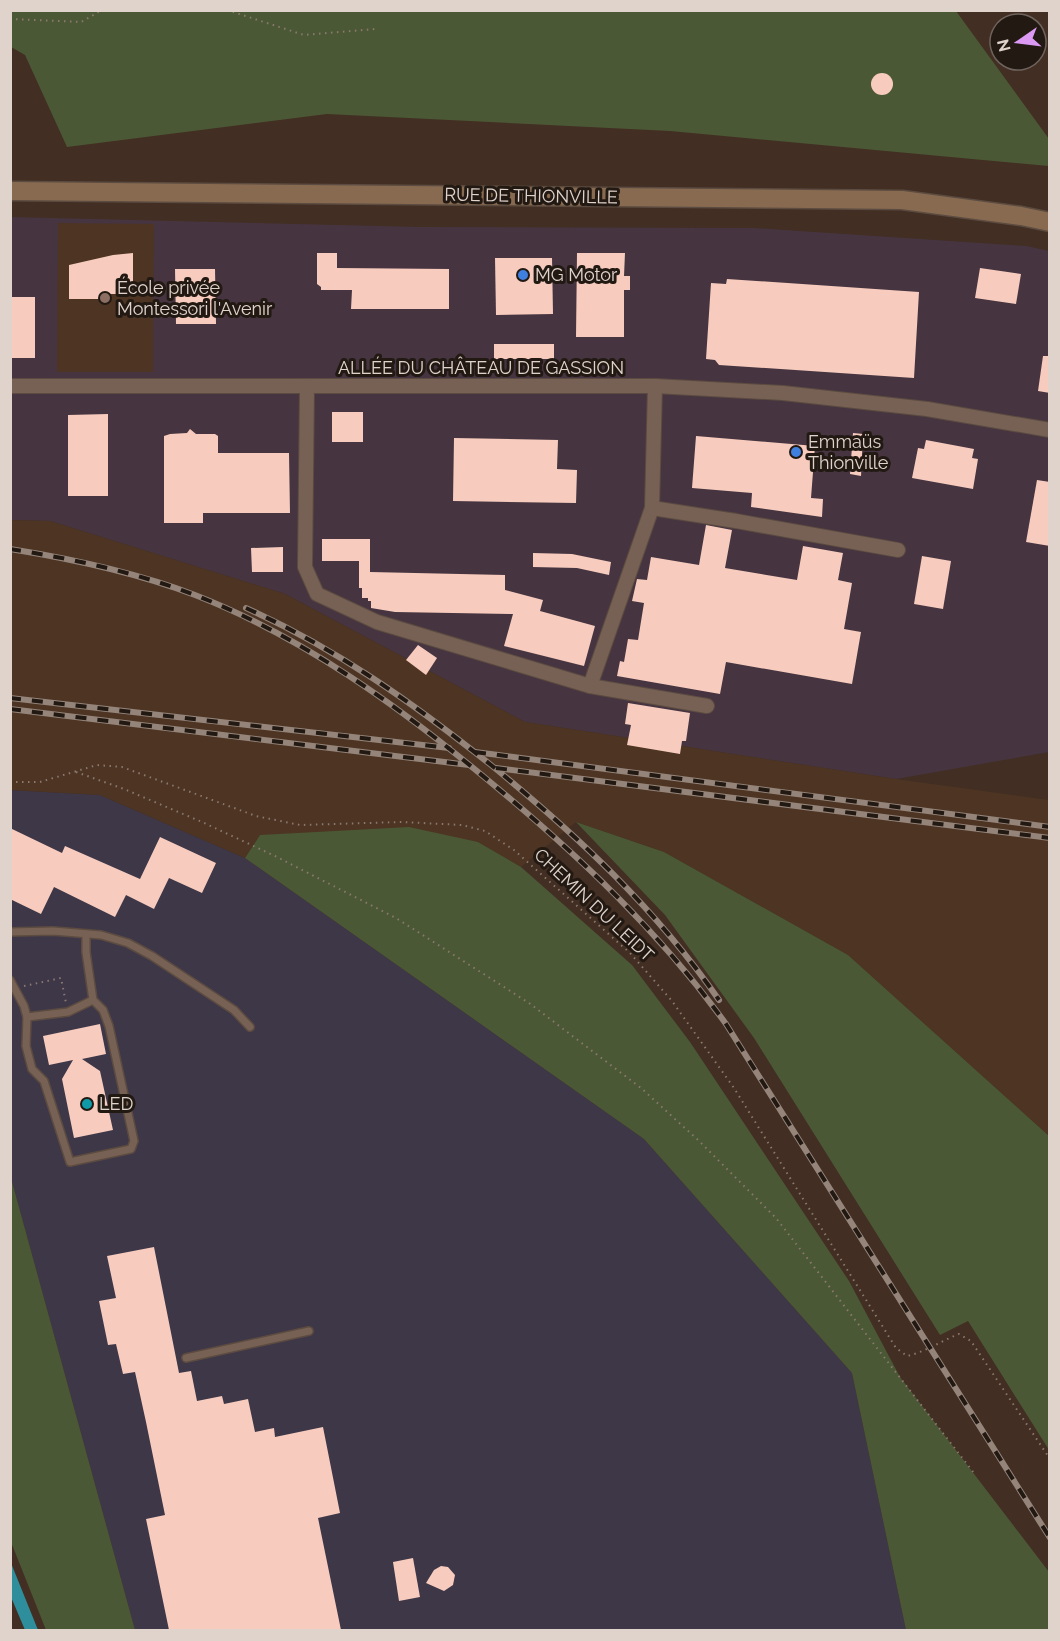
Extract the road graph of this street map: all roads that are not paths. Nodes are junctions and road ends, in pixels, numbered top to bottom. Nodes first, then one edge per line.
1 (10, 191) edge
2 (1050, 222) edge
3 (655, 386) junction
4 (10, 387) edge
5 (307, 387) junction
6 (1050, 430) edge
7 (652, 508) junction
8 (898, 550) dead end
9 (590, 686) junction
10 (707, 706) dead end
11 (10, 932) edge
12 (86, 934) junction
13 (10, 980) edge
14 (93, 1000) junction
15 (27, 1017) junction
16 (250, 1028) dead end
17 (309, 1331) dead end
18 (186, 1358) dead end

1 - 2 main road, RUE DE THIONVILLE
3 - 5 street, ALLÉE DU CHÂTEAU DE GASSION
3 - 6 street, ALLÉE DU CHÂTEAU DE GASSION
3 - 7 street
4 - 5 street, ALLÉE DU CHÂTEAU DE GASSION
5 - 9 street
7 - 8 street
7 - 9 street
9 - 10 street
11 - 12 lane
12 - 14 lane
12 - 16 lane
13 - 15 lane
14 - 15 lane
14 - 15 lane
17 - 18 lane

